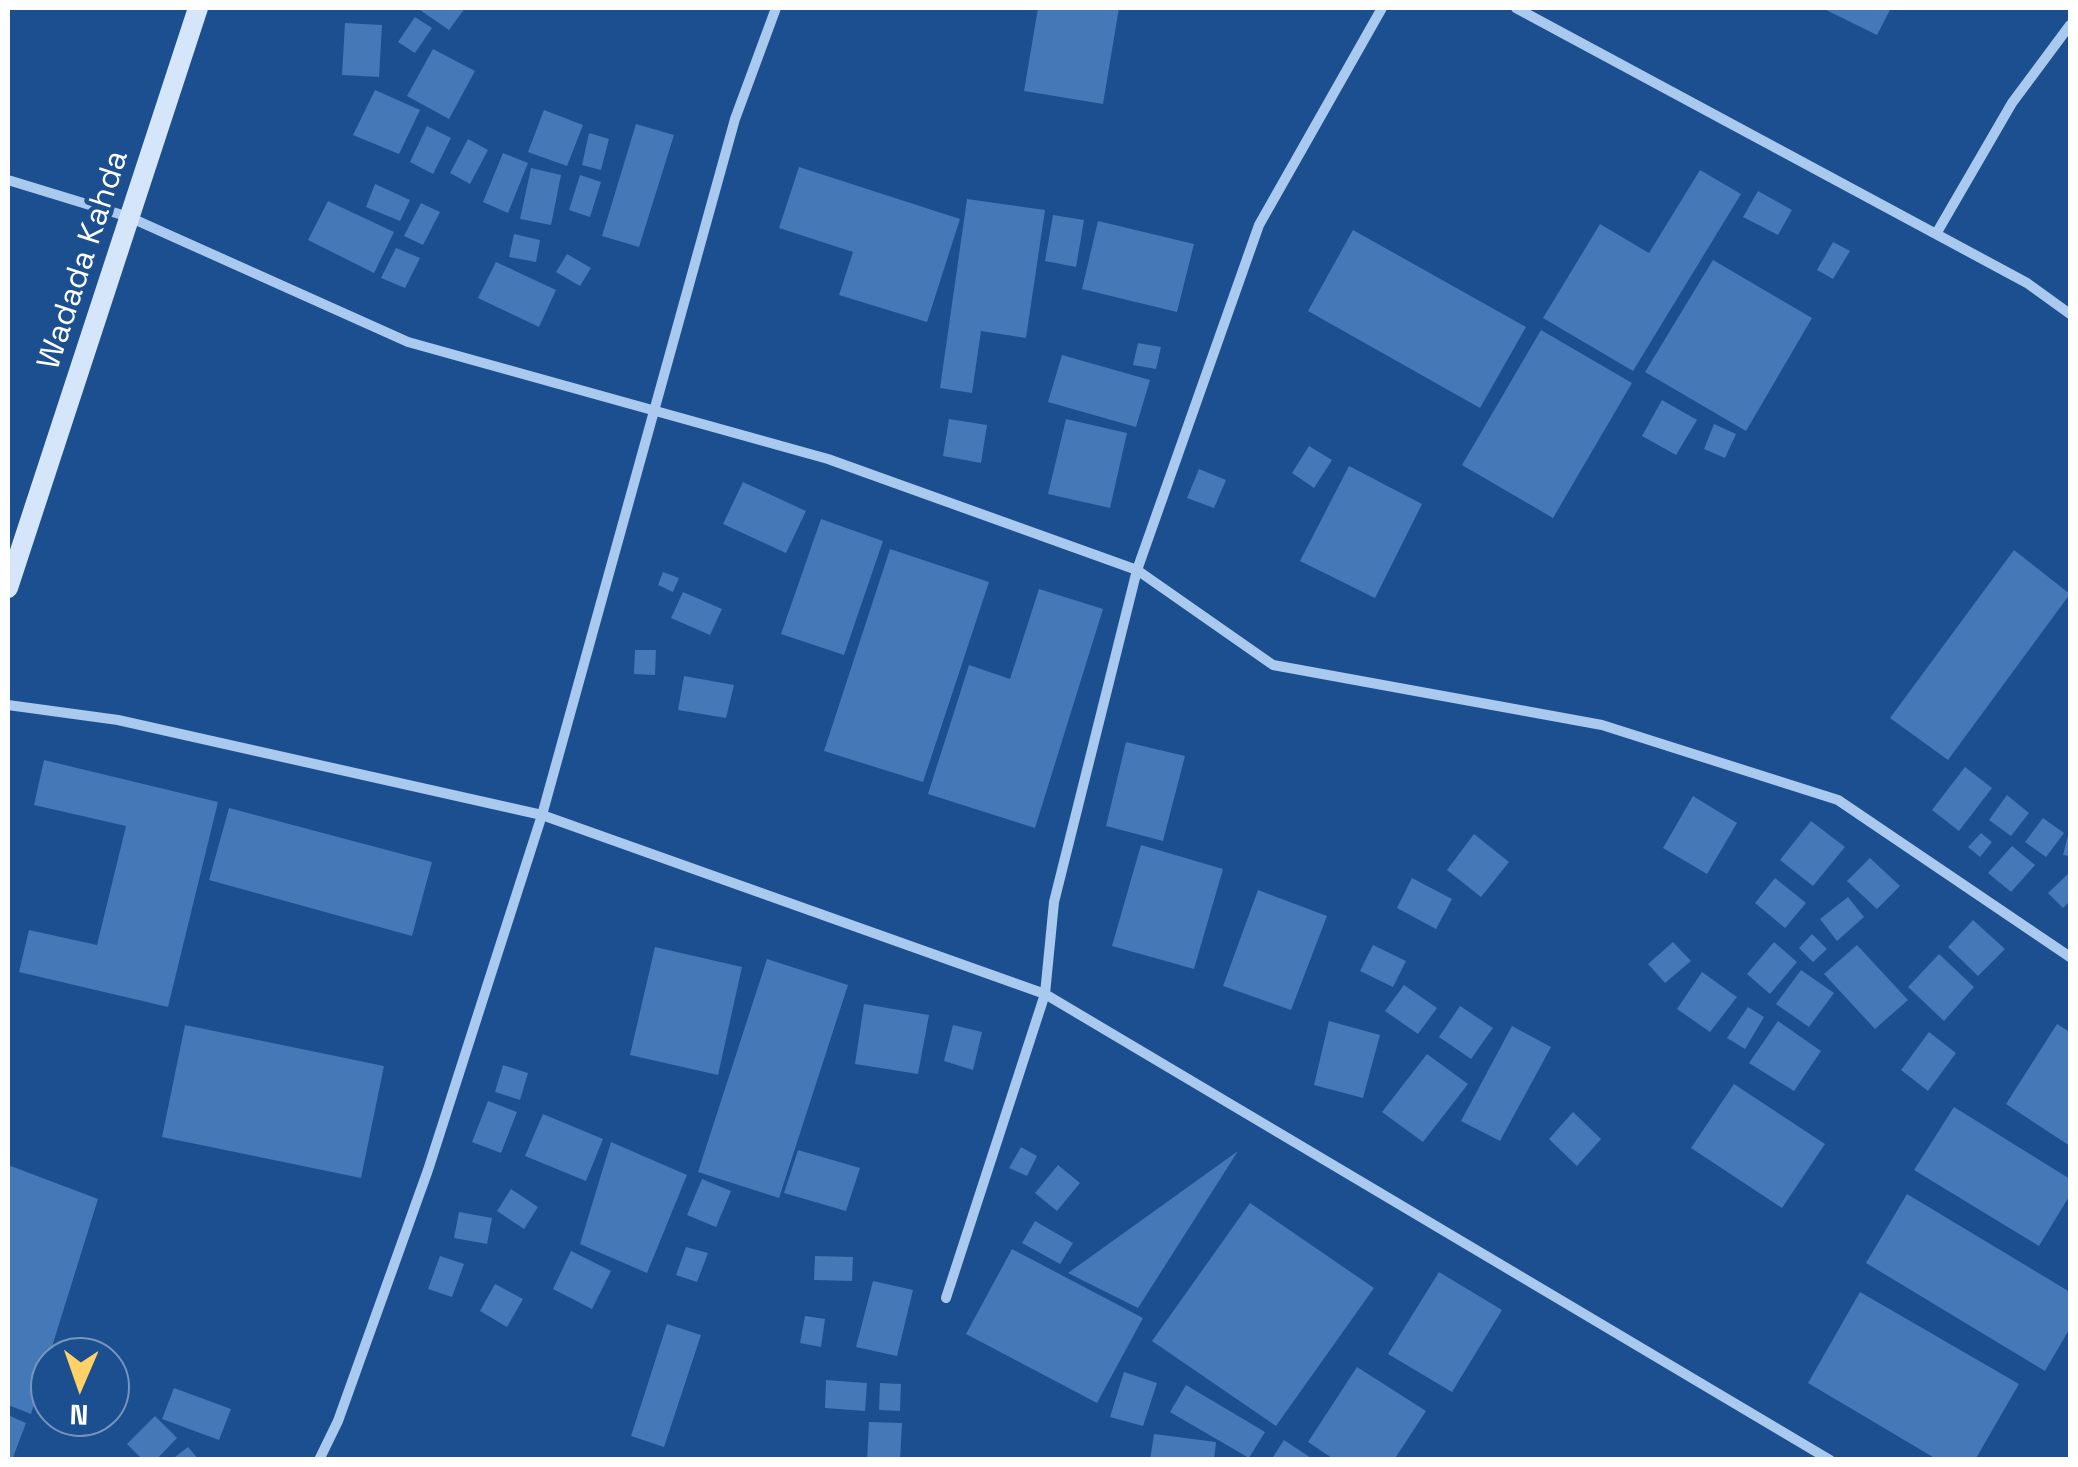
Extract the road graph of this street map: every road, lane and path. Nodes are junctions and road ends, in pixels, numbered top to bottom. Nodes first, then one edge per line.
1 (198, 8) edge
2 (776, 8) edge
3 (1382, 8) edge
4 (1516, 8) edge
5 (2070, 25) edge
6 (8, 180) edge
7 (130, 217) junction
8 (1936, 234) junction
9 (2070, 314) edge
10 (656, 409) junction
11 (1137, 570) junction
12 (8, 588) edge
13 (8, 704) edge
14 (542, 815) junction
15 (2070, 956) edge
16 (1046, 994) junction
17 (946, 1298) dead end
18 (319, 1460) edge
19 (1830, 1460) edge

1 - 7 main road, Wadada Kahda
2 - 10 street
3 - 11 street
4 - 8 street
5 - 8 street
6 - 7 street
7 - 10 street
7 - 12 main road, Wadada Kahda
8 - 9 street
10 - 11 street
10 - 14 street
11 - 15 street
11 - 16 street
13 - 14 street
14 - 16 street
14 - 18 street
16 - 17 street
16 - 19 street

